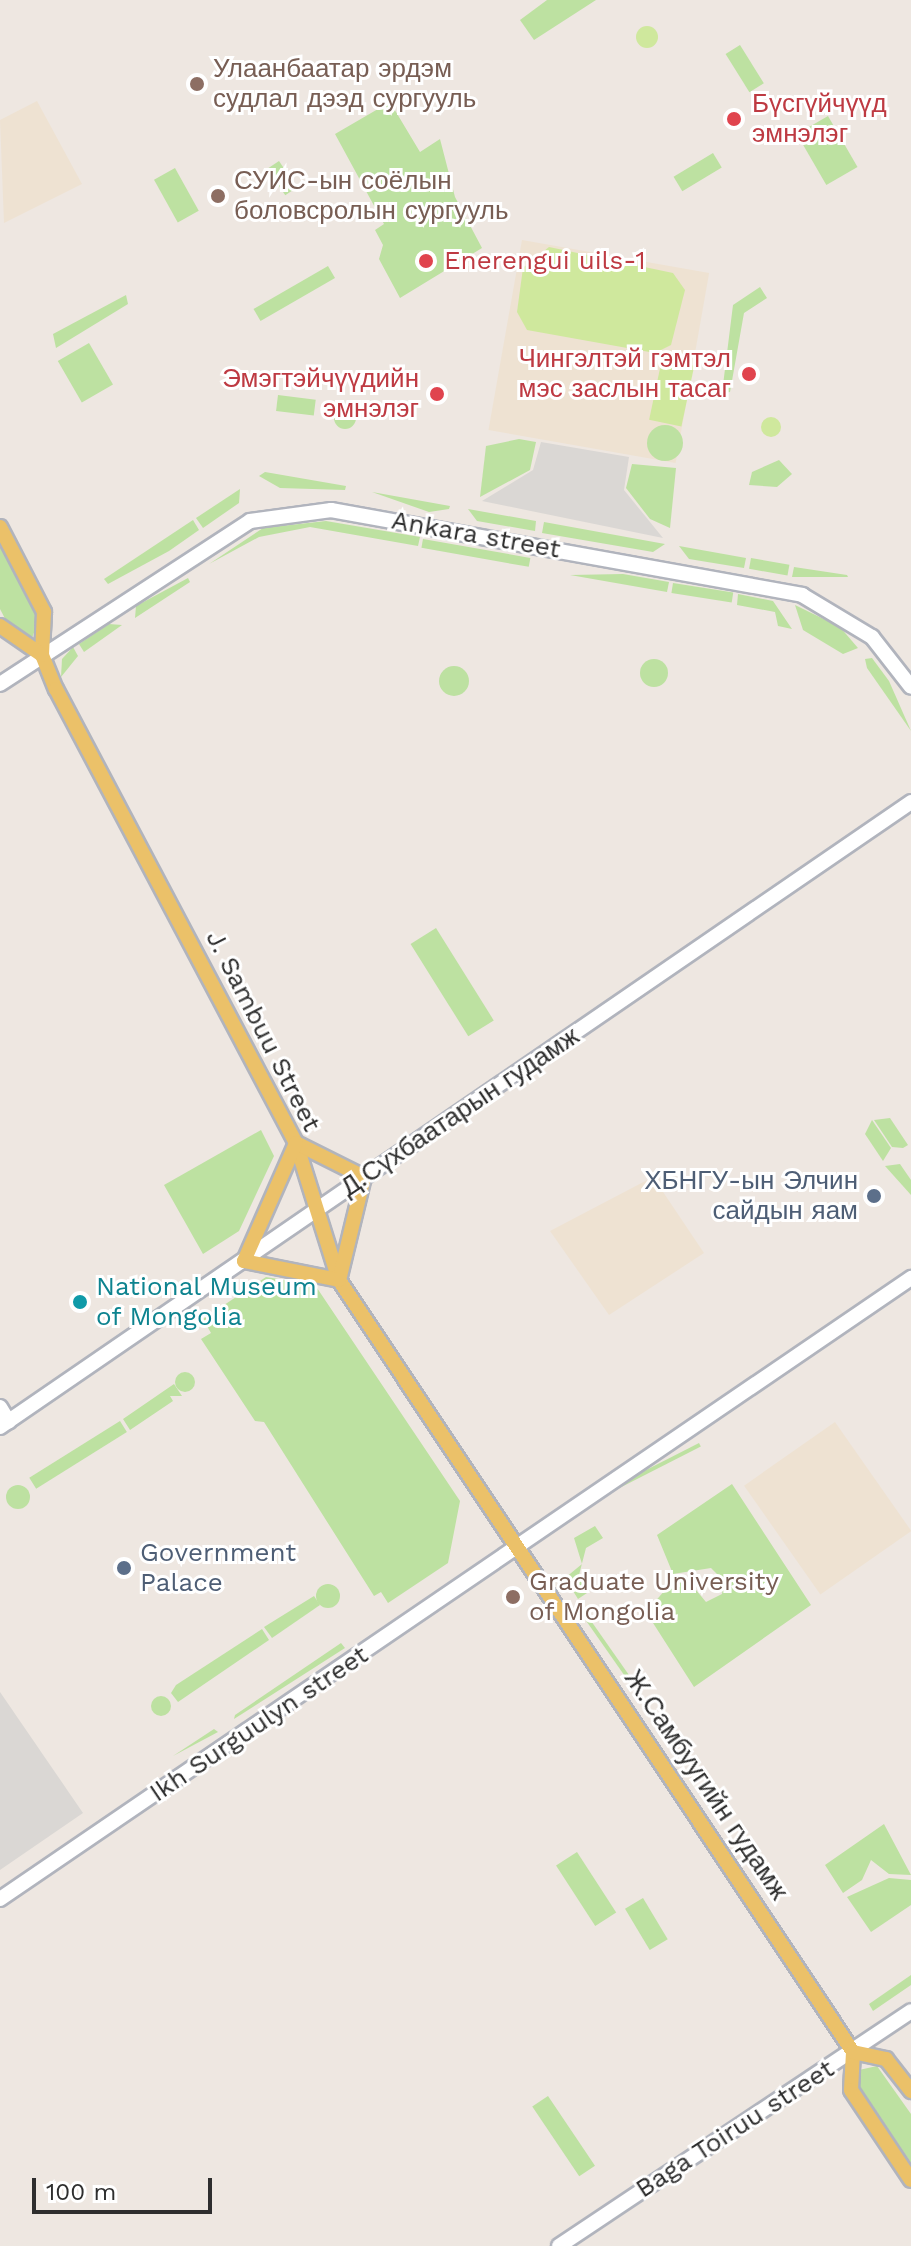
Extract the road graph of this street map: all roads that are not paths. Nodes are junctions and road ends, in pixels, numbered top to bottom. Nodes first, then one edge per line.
1 (0, 527) edge
2 (0, 626) edge
3 (42, 655) junction
4 (0, 684) edge
5 (911, 687) edge
6 (911, 802) edge
7 (296, 1143) junction
8 (364, 1177) junction
9 (314, 1212) junction
10 (244, 1261) junction
11 (911, 1278) edge
12 (339, 1280) junction
13 (0, 1407) edge
14 (4, 1424) edge
15 (517, 1546) junction
16 (0, 1899) edge
17 (911, 2011) edge
18 (853, 2052) junction
19 (911, 2091) edge
20 (911, 2180) edge
21 (559, 2246) edge

1 - 3 main road
2 - 3 main road
3 - 4 main road
3 - 5 main road, Ankara street
3 - 7 main road, J. Sambuu Street
6 - 8 main road, Д.Сүхбаатарын гудамж
7 - 8 main road
7 - 9 main road, J. Sambuu Street
7 - 10 main road
8 - 9 main road, Д.Сүхбаатарын гудамж
8 - 12 main road
9 - 10 main road, Д.Сүхбаатарын гудамж
9 - 12 main road, J. Sambuu Street
10 - 12 main road
10 - 14 main road, Д.Сүхбаатарын гудамж
11 - 15 main road, Ikh Surguulyn street
12 - 15 main road, J. Sambuu Street
13 - 14 main road
15 - 16 main road, Ikh Surguulyn street
15 - 18 main road, Ж.Самбуугийн гудамж
17 - 18 main road, Baga Toiruu street
18 - 19 main road
18 - 20 main road
18 - 21 main road, Baga Toiruu street

